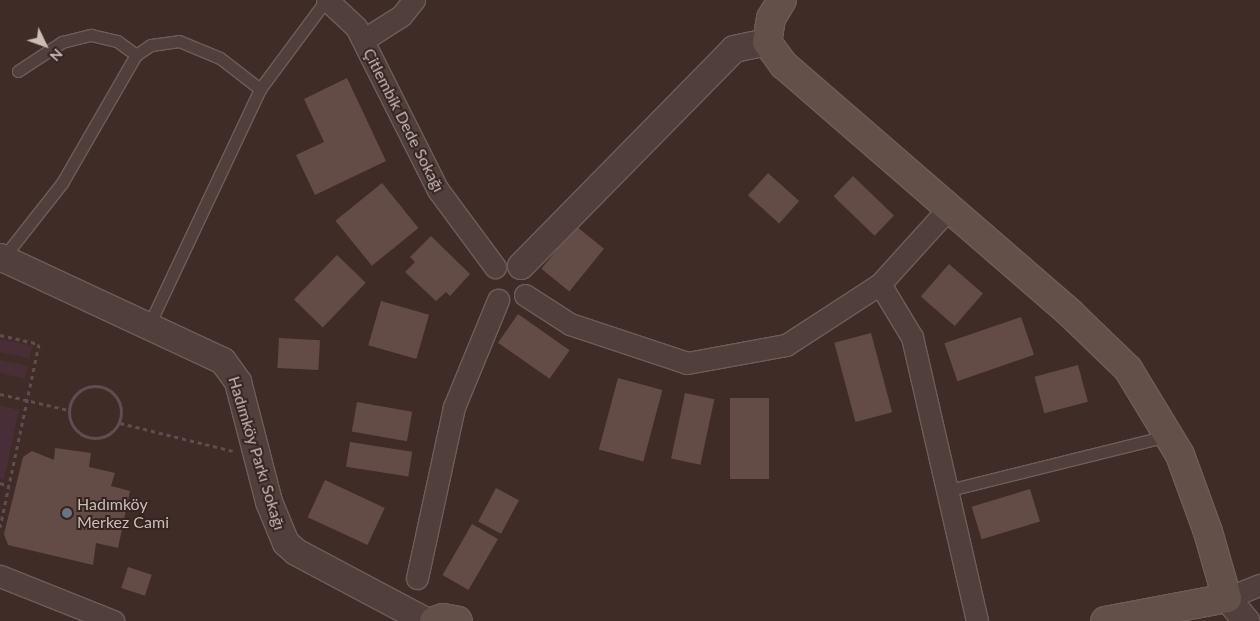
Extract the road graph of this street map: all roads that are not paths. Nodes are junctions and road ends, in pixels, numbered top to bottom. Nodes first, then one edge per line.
1 (327, 0) edge
2 (414, 0) edge
3 (782, 0) edge
4 (363, 40) junction
5 (766, 42) junction
6 (136, 55) junction
7 (18, 70) dead end
8 (260, 88) junction
9 (949, 208) junction
10 (1, 258) edge
11 (521, 266) junction
12 (495, 267) junction
13 (880, 284) junction
14 (525, 295) junction
15 (498, 300) junction
16 (149, 325) junction
17 (1168, 436) junction
18 (945, 491) junction
19 (0, 576) edge
20 (417, 578) dead end
21 (1260, 585) edge
22 (1227, 598) junction
23 (113, 621) edge
24 (426, 621) edge
25 (434, 621) edge
26 (458, 621) edge
27 (978, 621) edge
28 (1105, 621) edge
29 (1246, 621) edge

1 - 4 street, Çitlembik Dede Sokağı
1 - 8 lane
2 - 4 street
3 - 5 main road
4 - 12 street, Çitlembik Dede Sokağı
5 - 9 main road
5 - 11 street
6 - 7 lane
6 - 8 lane
6 - 10 lane
8 - 16 lane
9 - 13 street
9 - 17 main road
10 - 16 street, Hadımköy Parkı Sokağı
11 - 12 street
11 - 14 street
12 - 15 street
13 - 14 street
13 - 18 street
14 - 15 street
15 - 20 street
16 - 24 street, Hadımköy Parkı Sokağı
17 - 18 lane
17 - 22 main road
18 - 27 street
19 - 23 street
21 - 22 street
22 - 28 main road
22 - 29 street
25 - 26 main road

